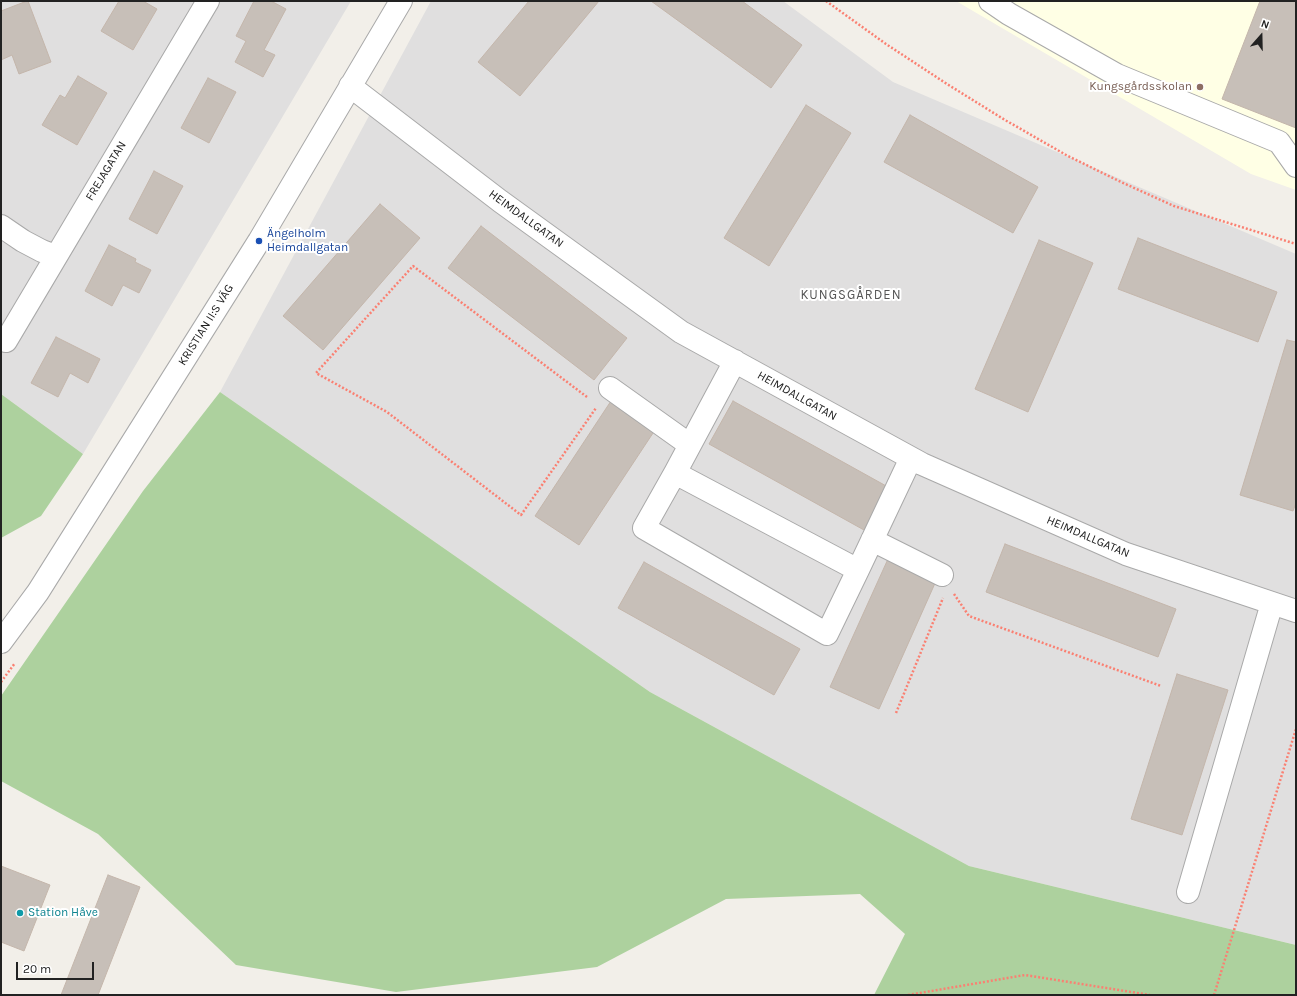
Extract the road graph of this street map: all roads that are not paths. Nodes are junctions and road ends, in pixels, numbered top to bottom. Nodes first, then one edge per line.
1 (208, 1) edge
2 (401, 1) edge
3 (990, 1) edge
4 (350, 86) junction
5 (1296, 166) edge
6 (1, 226) edge
7 (55, 256) junction
8 (6, 341) dead end
9 (735, 362) junction
10 (610, 388) road end
11 (690, 445) junction
12 (911, 458) junction
13 (676, 473) junction
14 (872, 540) junction
15 (858, 570) junction
16 (945, 580) road end
17 (1272, 603) junction
18 (1296, 611) edge
19 (1, 642) edge
20 (1188, 892) dead end

1 - 7 street, FREJAGATAN
2 - 4 street, KRISTIAN II:S VÄG
3 - 5 street
4 - 9 street, HEIMDALLGATAN
4 - 19 street, KRISTIAN II:S VÄG
6 - 7 street
7 - 8 street, FREJAGATAN
9 - 11 street
9 - 12 street, HEIMDALLGATAN
10 - 11 street
11 - 13 street
12 - 14 street
12 - 17 street, HEIMDALLGATAN
13 - 15 street
13 - 15 street
14 - 15 street
14 - 16 street
17 - 18 street, HEIMDALLGATAN
17 - 20 street

